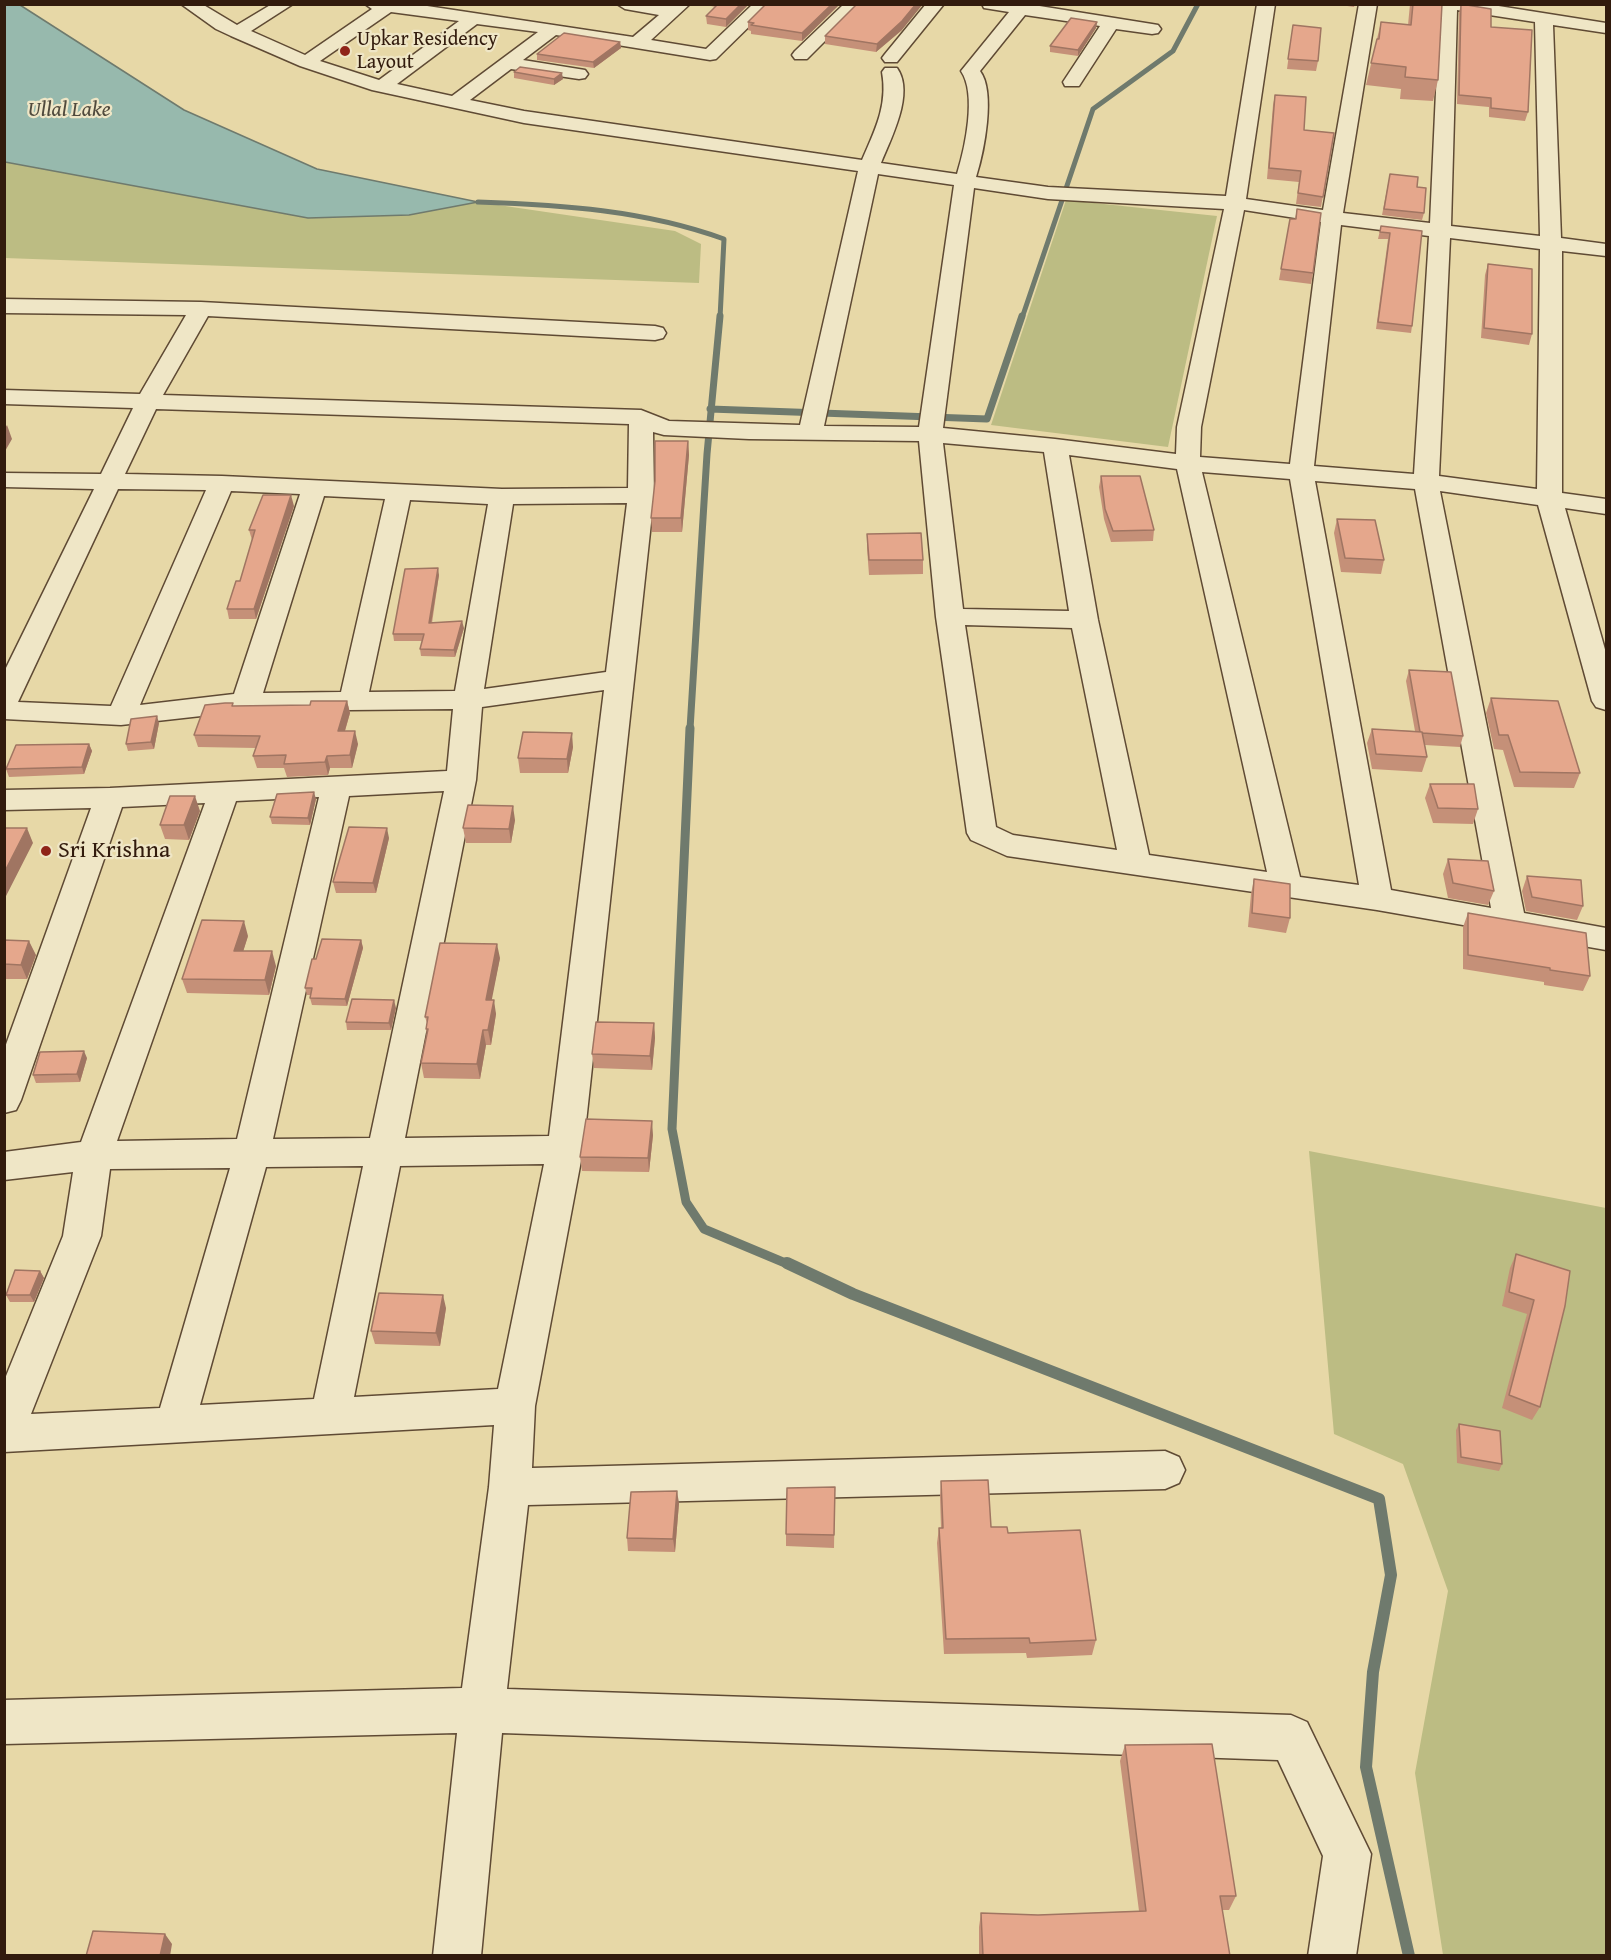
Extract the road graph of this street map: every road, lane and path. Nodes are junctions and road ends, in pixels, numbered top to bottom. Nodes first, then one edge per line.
1 (189, 4) edge
2 (285, 4) edge
3 (625, 4) edge
4 (764, 4) edge
5 (854, 4) edge
6 (936, 4) edge
7 (990, 4) edge
8 (1266, 4) edge
9 (1368, 4) edge
10 (1449, 4) edge
11 (384, 5) edge
12 (678, 8) edge
13 (1020, 10) junction
14 (474, 18) junction
15 (1544, 19) junction
16 (1111, 23) junction
17 (1606, 28) edge
18 (553, 29) junction
19 (1152, 29) dead end
20 (237, 32) junction
21 (636, 44) junction
22 (801, 55) dead end
23 (306, 62) junction
24 (508, 63) junction
25 (1072, 82) dead end
26 (383, 86) junction
27 (561, 88) dead end
28 (455, 102) junction
29 (542, 103) dead end
30 (524, 117) junction
31 (869, 168) junction
32 (965, 182) junction
33 (1235, 203) junction
34 (1332, 218) junction
35 (1440, 230) junction
36 (1551, 243) junction
37 (1606, 250) edge
38 (4, 306) edge
39 (201, 309) junction
40 (655, 333) dead end
41 (4, 397) edge
42 (148, 401) junction
43 (641, 417) junction
44 (810, 433) junction
45 (930, 434) junction
46 (1055, 446) junction
47 (1188, 463) junction
48 (1301, 471) junction
49 (4, 480) edge
50 (1426, 482) junction
51 (108, 483) junction
52 (222, 483) junction
53 (314, 489) junction
54 (399, 491) junction
55 (641, 495) junction
56 (502, 497) junction
57 (1549, 497) junction
58 (1606, 506) edge
59 (950, 617) junction
60 (1084, 620) junction
61 (620, 679) junction
62 (468, 700) junction
63 (1606, 701) edge
64 (4, 702) edge
65 (246, 702) junction
66 (353, 702) junction
67 (4, 710) edge
68 (121, 716) junction
69 (460, 780) junction
70 (336, 787) junction
71 (224, 793) junction
72 (110, 798) junction
73 (4, 800) edge
74 (1135, 863) junction
75 (1286, 886) junction
76 (1377, 899) junction
77 (1510, 922) junction
78 (1606, 939) edge
79 (4, 1100) edge
80 (384, 1150) junction
81 (565, 1150) junction
82 (252, 1152) junction
83 (94, 1155) junction
84 (4, 1166) edge
85 (514, 1406) junction
86 (330, 1416) junction
87 (175, 1425) junction
88 (4, 1433) edge
89 (1166, 1470) dead end
90 (510, 1487) junction
91 (482, 1710) junction
92 (4, 1722) edge
93 (457, 1956) edge
94 (1332, 1956) edge

1 - 20 street
2 - 20 street
3 - 12 street
4 - 21 street
5 - 22 street
6 - 31 street
7 - 13 street
8 - 33 street
9 - 34 street
10 - 15 street
10 - 35 street
11 - 14 street
11 - 23 street
12 - 21 street
13 - 16 street
13 - 32 street
14 - 18 street
14 - 26 street
15 - 17 street
15 - 36 street
16 - 19 street
16 - 25 street
18 - 21 street
18 - 24 street
20 - 23 street
23 - 26 street
24 - 27 street
24 - 28 street
26 - 28 street
28 - 30 street
29 - 30 street
30 - 31 street
31 - 32 street
31 - 44 street
32 - 33 street
32 - 45 street
33 - 34 street
33 - 47 street
34 - 35 street
34 - 48 street
35 - 36 street
35 - 50 street
36 - 37 street
36 - 57 street
38 - 39 street
39 - 40 street
39 - 42 street
41 - 42 street
42 - 43 street
42 - 51 street
43 - 44 street
43 - 55 street
44 - 45 street
45 - 46 street
45 - 59 street
46 - 47 street
46 - 60 street
47 - 48 street
47 - 75 street
48 - 50 street
48 - 76 street
49 - 51 street
50 - 57 street
50 - 77 street
51 - 52 street
51 - 64 street
52 - 53 street
52 - 68 street
53 - 54 street
53 - 65 street
54 - 56 street
54 - 66 street
55 - 56 street
55 - 61 street
56 - 62 street
57 - 58 street
57 - 63 street
59 - 60 street
59 - 74 street
60 - 74 street
61 - 62 street
61 - 81 street
62 - 66 street
62 - 69 street
65 - 66 street
65 - 68 street
67 - 68 street
69 - 70 street
69 - 80 street
70 - 71 street
70 - 82 street
71 - 72 street
71 - 83 street
72 - 73 street
72 - 79 street
74 - 75 street
75 - 76 street
76 - 77 street
77 - 78 street
80 - 81 street
80 - 82 street
80 - 86 street
81 - 85 street
82 - 83 street
82 - 87 street
83 - 84 street
83 - 88 street
85 - 86 street
85 - 90 street
86 - 87 street
87 - 88 street
89 - 90 street
90 - 91 street
91 - 92 street
91 - 93 street
91 - 94 street

